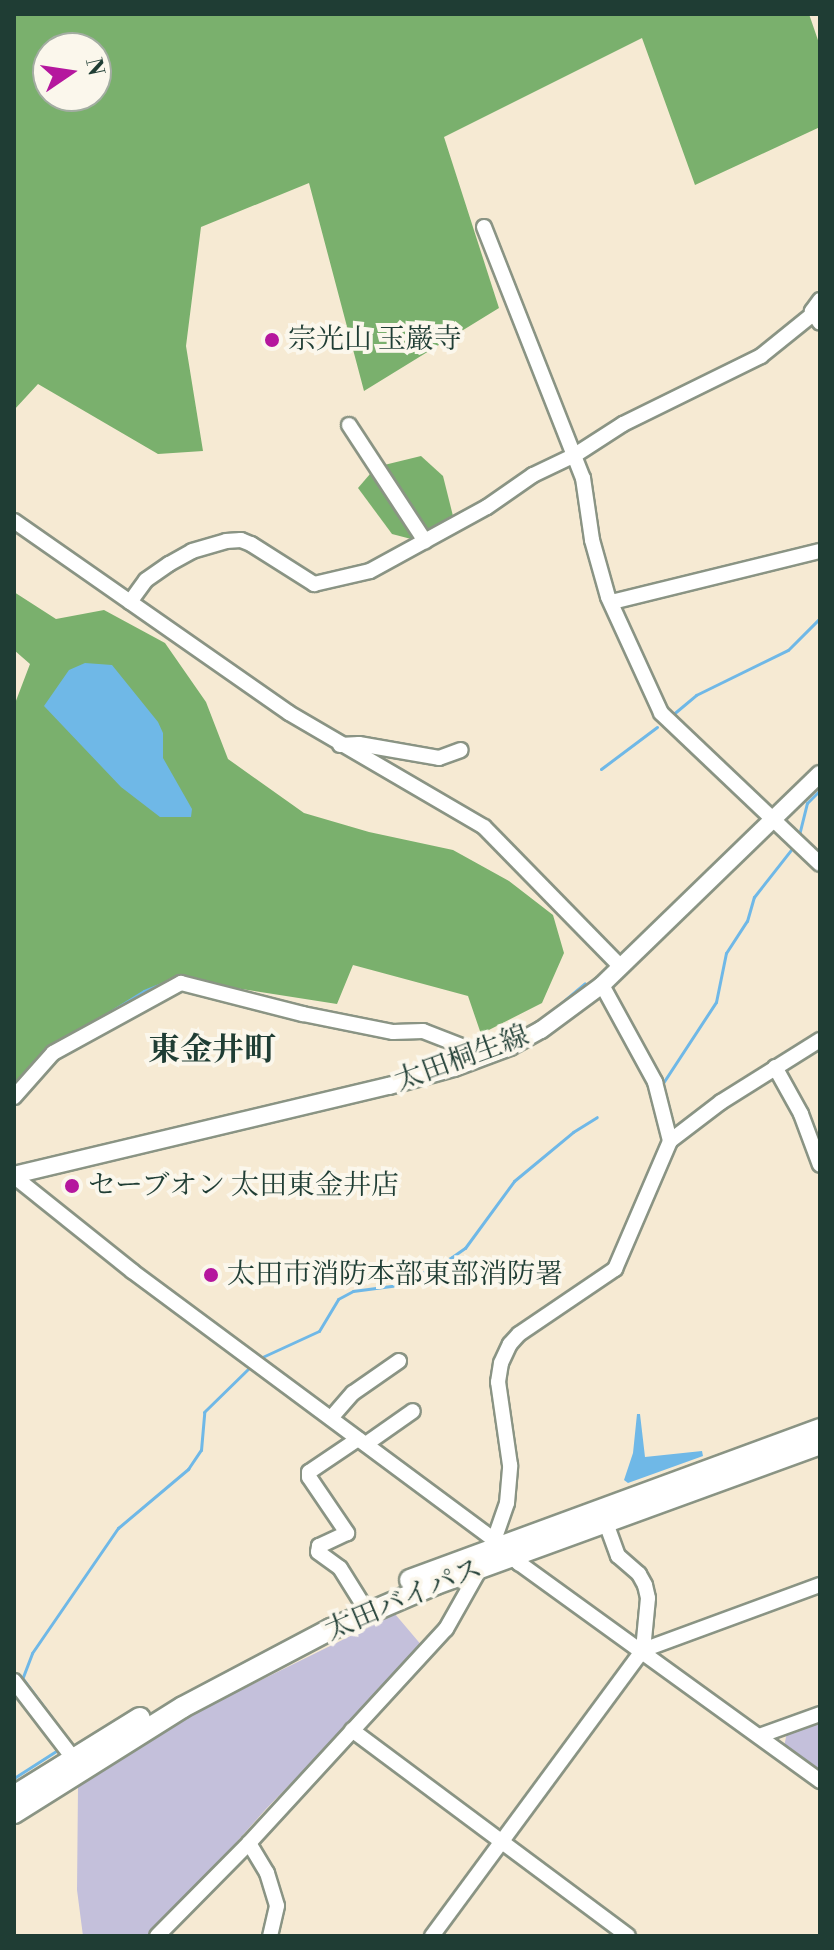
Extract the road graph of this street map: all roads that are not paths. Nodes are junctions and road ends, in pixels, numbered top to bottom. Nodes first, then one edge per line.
1 (484, 227) dead end
2 (818, 313) edge
3 (349, 425) dead end
4 (575, 455) junction
5 (14, 521) edge
6 (425, 541) junction
7 (820, 551) edge
8 (130, 602) junction
9 (612, 602) junction
10 (338, 745) junction
11 (461, 750) dead end
12 (820, 774) edge
13 (773, 819) junction
14 (820, 864) edge
15 (621, 967) junction
16 (602, 985) junction
17 (820, 1040) edge
18 (487, 1056) junction
19 (775, 1067) junction
20 (14, 1097) edge
21 (670, 1141) junction
22 (820, 1165) edge
23 (15, 1176) edge
24 (399, 1361) dead end
25 (413, 1411) dead end
26 (331, 1418) junction
27 (362, 1442) junction
28 (819, 1444) edge
29 (605, 1521) junction
30 (499, 1548) junction
31 (480, 1568) junction
32 (820, 1585) edge
33 (361, 1601) junction
34 (643, 1650) junction
35 (17, 1684) edge
36 (820, 1714) edge
37 (352, 1730) junction
38 (759, 1736) junction
39 (73, 1758) junction
40 (820, 1781) edge
41 (14, 1796) edge
42 (14, 1813) edge
43 (501, 1842) junction
44 (249, 1843) junction
45 (157, 1936) edge
46 (270, 1936) edge
47 (432, 1936) edge
48 (628, 1936) edge

1 - 4 street
2 - 4 street
3 - 6 street
4 - 6 street
4 - 9 street
5 - 8 street
6 - 8 street
7 - 9 street
8 - 10 street
9 - 13 street
10 - 11 street
10 - 15 street
12 - 13 main road, 太田桐生線
13 - 14 street
13 - 15 main road, 太田桐生線
15 - 16 main road, 太田桐生線
16 - 18 main road, 太田桐生線
16 - 21 street
17 - 19 street
18 - 20 street
18 - 23 main road, 太田桐生線
19 - 21 street
19 - 22 street
21 - 30 street
23 - 26 street
24 - 26 street
25 - 27 street
26 - 27 street
27 - 30 street
27 - 33 street
28 - 29 highway, 太田バイパス
28 - 30 highway, 太田バイパス
29 - 30 highway, 太田バイパス
29 - 34 street
30 - 31 highway, 太田バイパス
30 - 33 highway, 太田バイパス
30 - 34 street
31 - 37 street
31 - 42 highway, 太田バイパス
32 - 34 street
33 - 39 highway, 太田バイパス
34 - 38 street
34 - 43 street
35 - 39 street
36 - 38 street
37 - 43 street
37 - 44 street
38 - 40 street
39 - 41 highway, 太田バイパス
43 - 47 street
43 - 48 street
44 - 45 street
44 - 46 street

